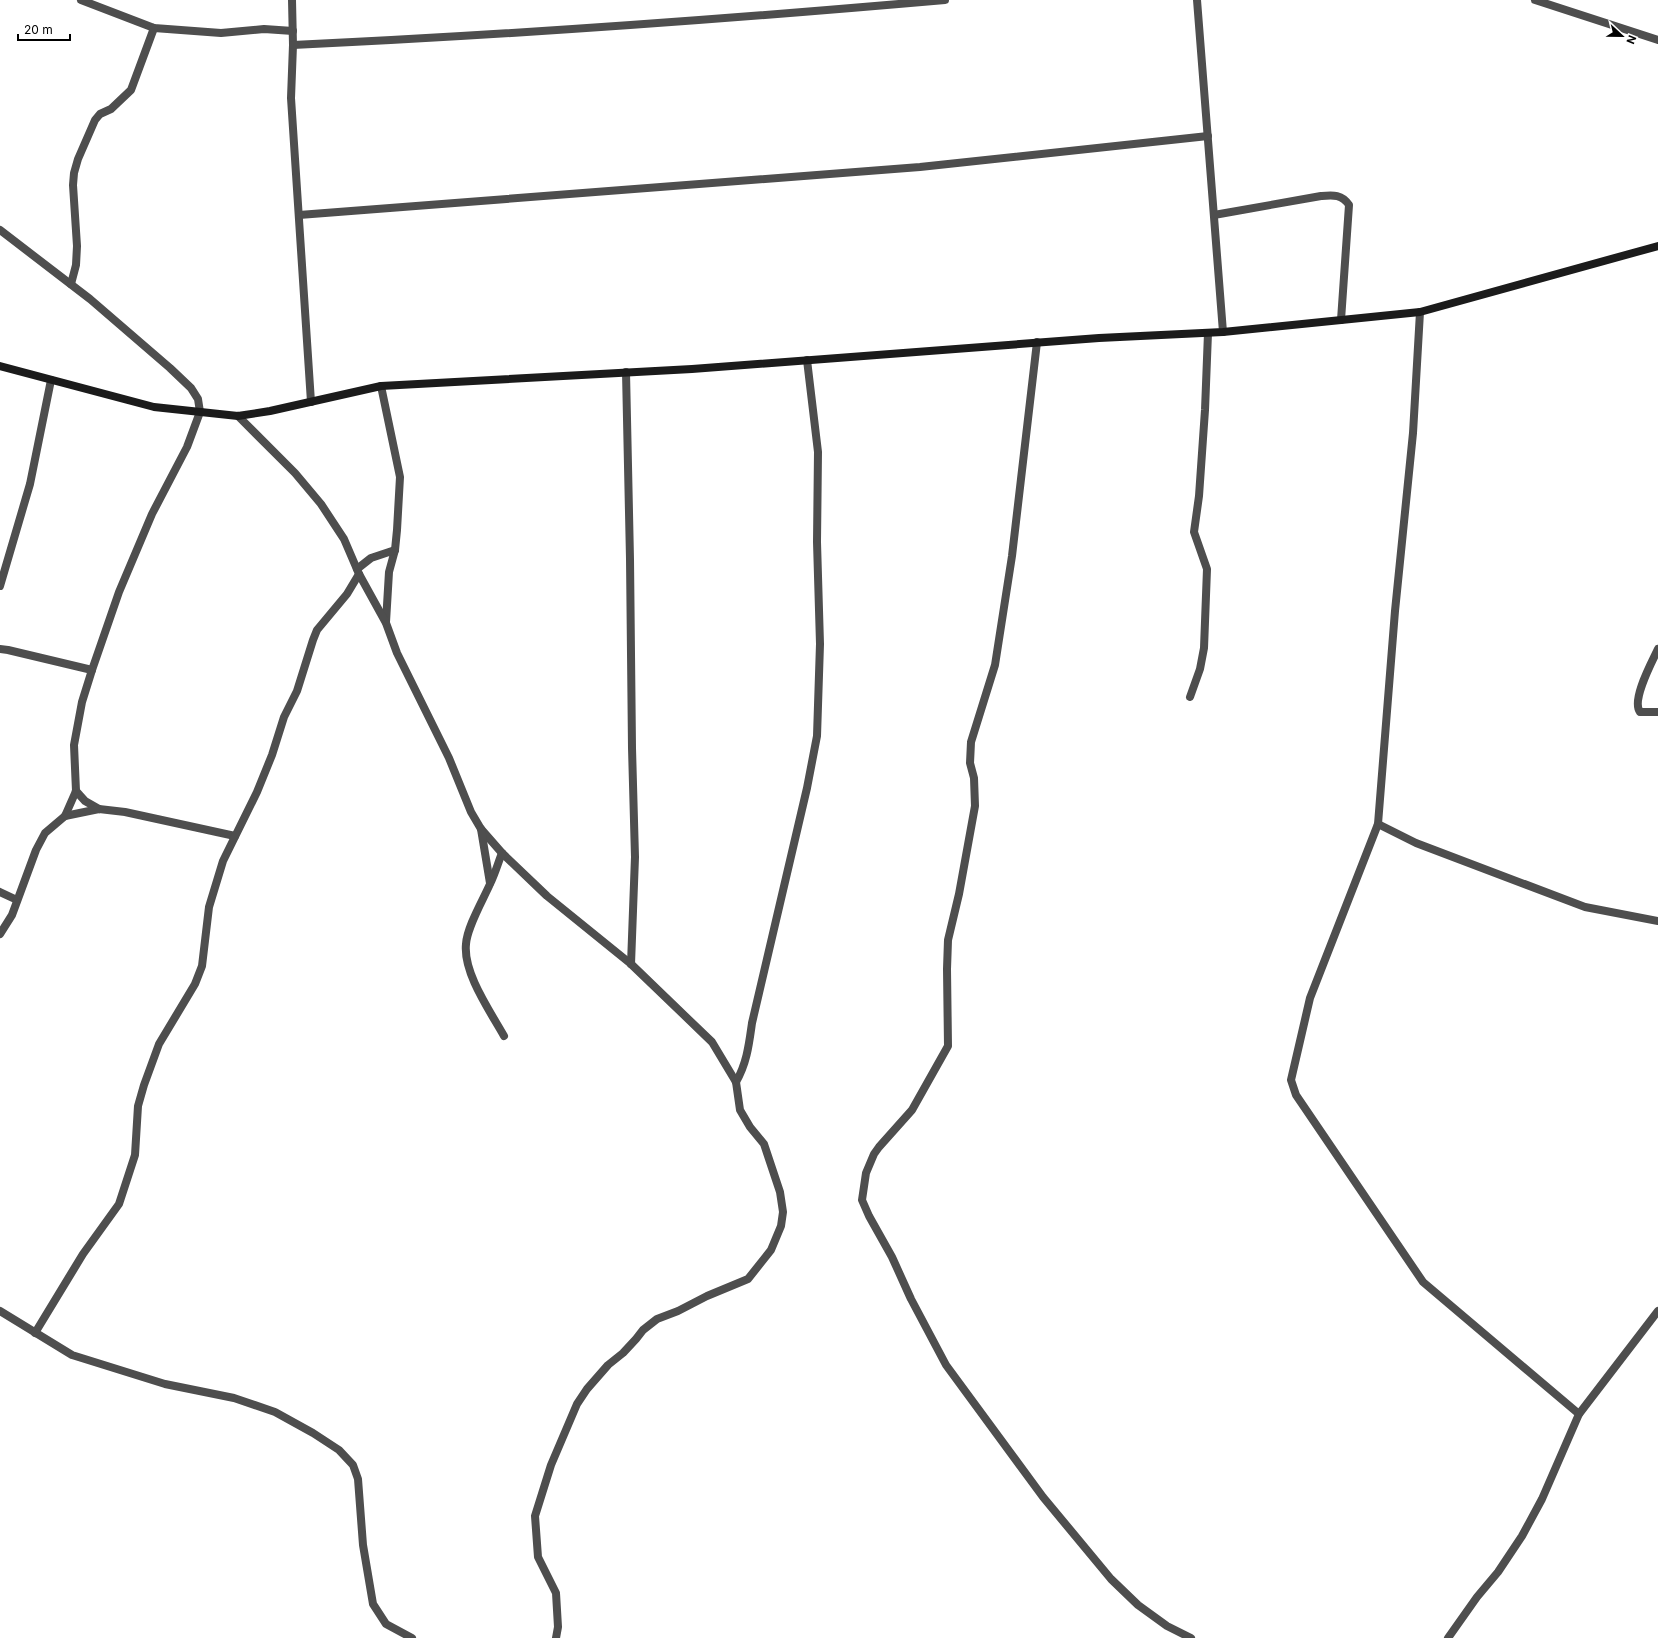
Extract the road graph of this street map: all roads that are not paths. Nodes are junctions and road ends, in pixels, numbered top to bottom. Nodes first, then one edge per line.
1 (81, 0) edge
2 (292, 0) edge
3 (945, 0) edge
4 (1197, 0) edge
5 (1535, 0) edge
6 (154, 28) junction
7 (293, 31) junction
8 (1658, 40) edge
9 (293, 46) junction
10 (1208, 136) junction
11 (300, 215) junction
12 (1214, 216) junction
13 (0, 230) edge
14 (1657, 248) edge
15 (71, 284) junction
16 (1420, 312) junction
17 (1342, 320) junction
18 (1222, 332) junction
19 (1208, 333) junction
20 (1037, 342) junction
21 (807, 360) junction
22 (0, 366) edge
23 (626, 372) junction
24 (51, 380) junction
25 (381, 386) junction
26 (311, 402) junction
27 (200, 412) junction
28 (238, 416) junction
29 (395, 550) junction
30 (358, 571) junction
31 (0, 586) edge
32 (386, 623) junction
33 (0, 649) edge
34 (1658, 649) edge
35 (92, 670) junction
36 (1190, 697) dead end
37 (1658, 712) edge
38 (76, 790) junction
39 (100, 809) junction
40 (65, 816) junction
41 (1378, 824) junction
42 (481, 829) junction
43 (235, 836) junction
44 (502, 853) junction
45 (490, 884) junction
46 (0, 892) edge
47 (17, 900) junction
48 (1658, 921) edge
49 (0, 934) edge
50 (631, 964) junction
51 (504, 1036) dead end
52 (736, 1082) junction
53 (0, 1311) edge
54 (1658, 1311) edge
55 (35, 1333) junction
56 (1579, 1414) junction
57 (412, 1638) edge
58 (556, 1638) edge
59 (1192, 1638) edge
60 (1448, 1638) edge

1 - 6 street
2 - 7 street
3 - 9 street
4 - 10 street
5 - 8 street
6 - 7 street
6 - 15 street
7 - 9 street
9 - 11 street
10 - 11 street
10 - 12 street
11 - 26 street
12 - 17 street
12 - 18 street
13 - 15 street
14 - 16 street
15 - 27 street
16 - 17 street
16 - 41 street
17 - 18 street
18 - 19 street
19 - 20 street
19 - 36 street
20 - 21 street
20 - 59 street
21 - 23 street
21 - 52 street
22 - 24 street
23 - 25 street
23 - 50 street
24 - 27 street
24 - 31 street
25 - 26 street
25 - 29 street
26 - 28 street
27 - 28 street
27 - 35 street
28 - 30 street
29 - 30 street
29 - 32 street
30 - 32 street
30 - 43 street
32 - 42 street
33 - 35 street
34 - 37 street
35 - 38 street
38 - 39 street
38 - 40 street
39 - 40 street
39 - 43 street
40 - 47 street
41 - 48 street
41 - 56 street
42 - 44 street
42 - 45 street
43 - 55 street
44 - 45 street
44 - 50 street
45 - 51 street
46 - 47 street
47 - 49 street
50 - 52 street
52 - 58 street
53 - 55 street
54 - 56 street
55 - 57 street
56 - 60 street

